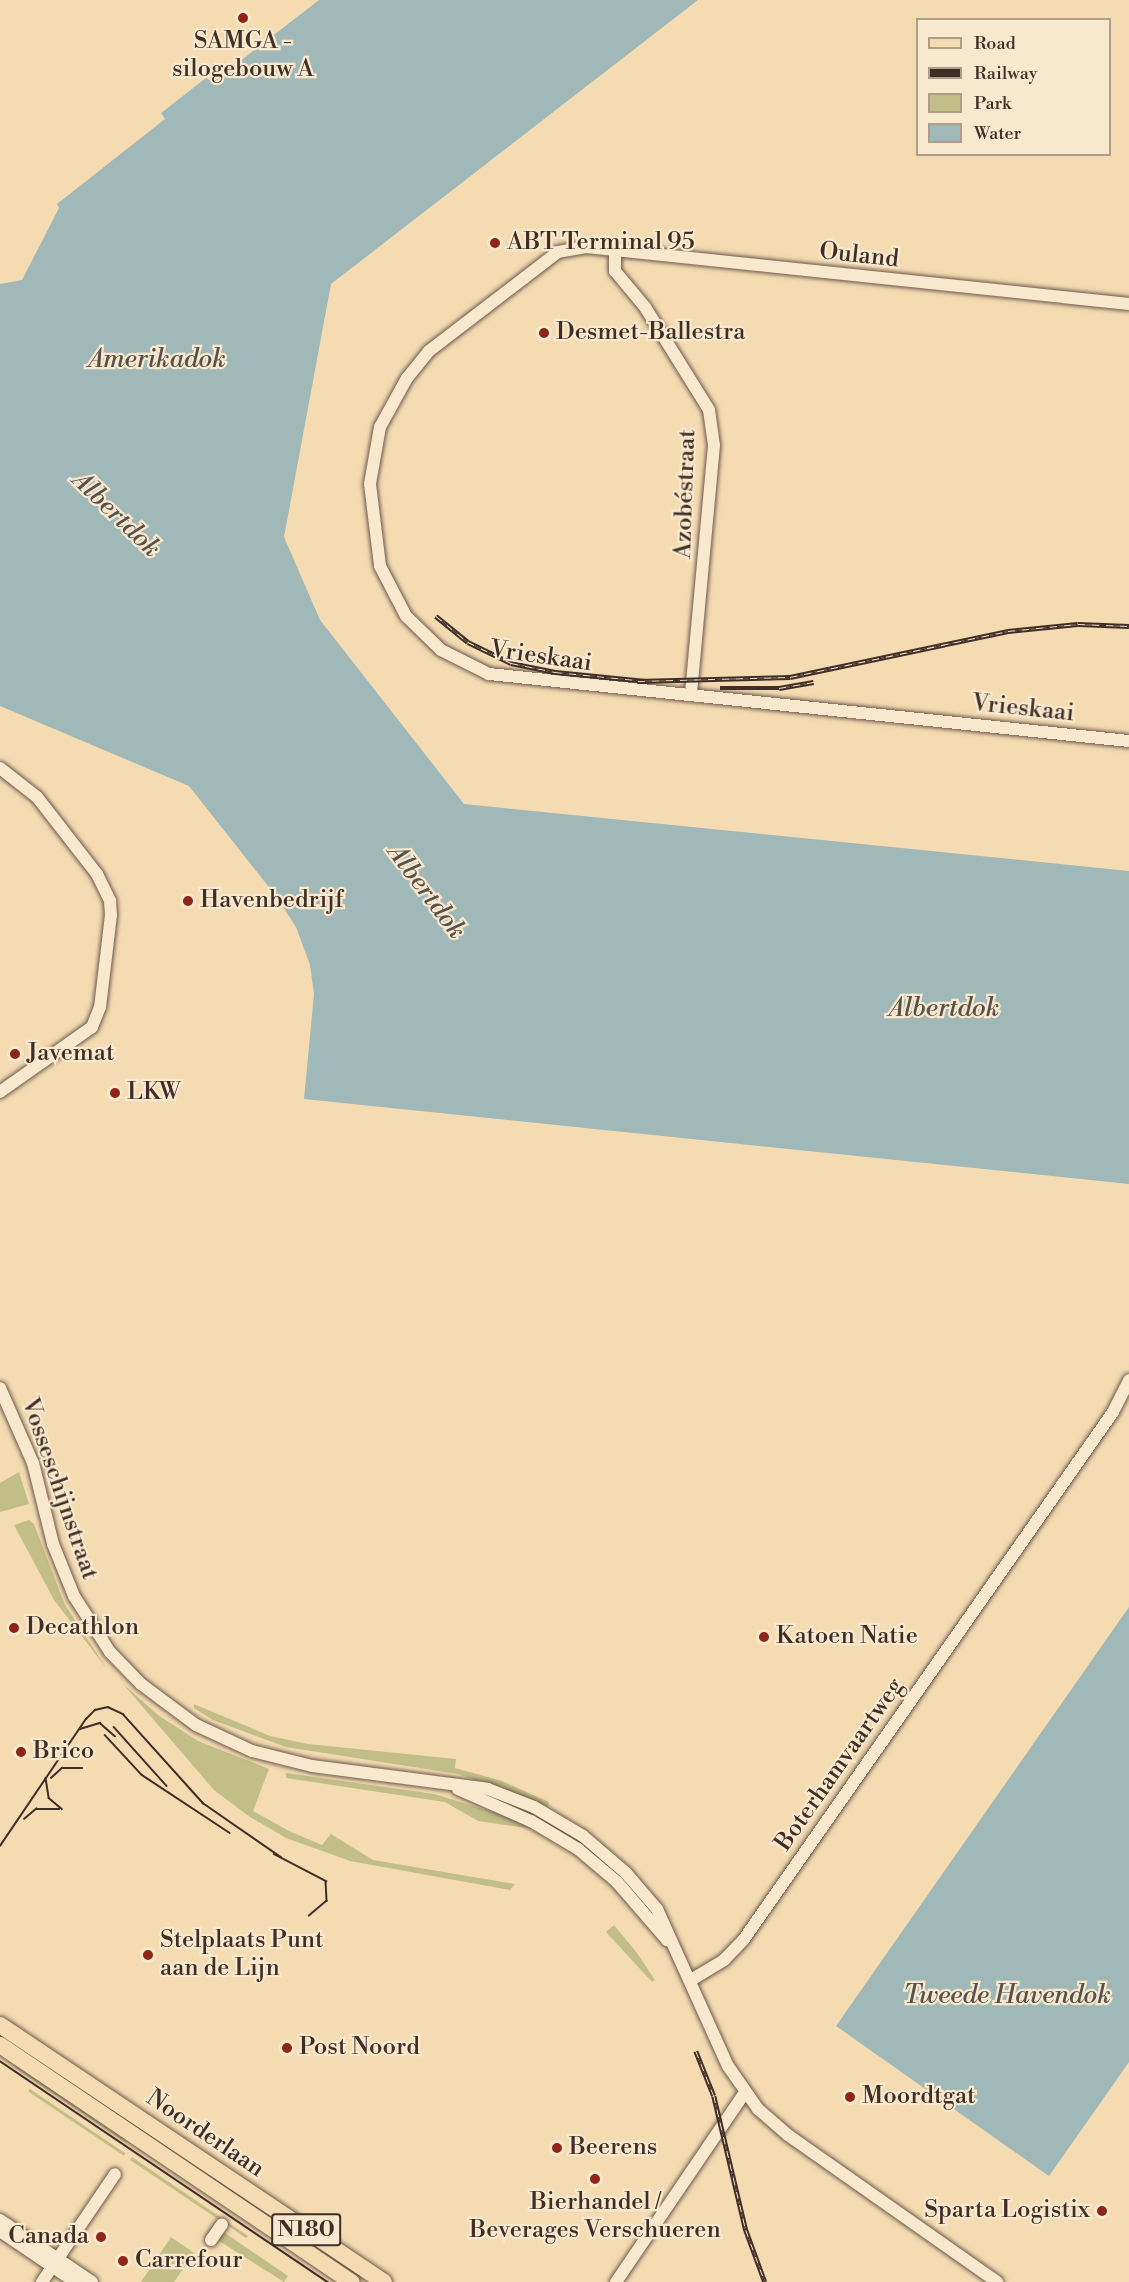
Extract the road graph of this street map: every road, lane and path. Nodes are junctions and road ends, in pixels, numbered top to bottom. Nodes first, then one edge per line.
1 (586, 248) joint
2 (615, 251) junction
3 (1129, 304) edge
4 (691, 695) junction
5 (1129, 741) edge
6 (0, 768) edge
7 (0, 1092) edge
8 (1129, 1380) edge
9 (0, 1388) edge
10 (691, 1980) junction
11 (2, 2039) edge
12 (744, 2092) junction
13 (115, 2174) dead end
14 (0, 2220) edge
15 (222, 2224) dead end
16 (0, 2231) edge
17 (211, 2240) dead end
18 (55, 2263) junction
19 (42, 2282) edge
20 (75, 2282) edge
21 (92, 2282) edge
22 (352, 2282) edge
23 (384, 2282) edge
24 (616, 2282) edge
25 (997, 2282) edge

1 - 2 street, Ouland
1 - 4 street, Vrieskaai
2 - 3 street, Ouland
2 - 4 street, Azobéstraat
4 - 5 street, Vrieskaai
6 - 7 street
8 - 10 street, Boterhamvaartweg
9 - 10 street, Vosseschijnstraat
10 - 12 street, Vosseschijnstraat
11 - 22 main road, Noorderlaan / N180
11 - 23 main road, Noorderlaan / N180
12 - 24 street
12 - 25 street, Vosseschijnstraat
13 - 18 street
14 - 18 street
15 - 17 street
16 - 18 street
18 - 19 street
18 - 20 street
18 - 21 street

